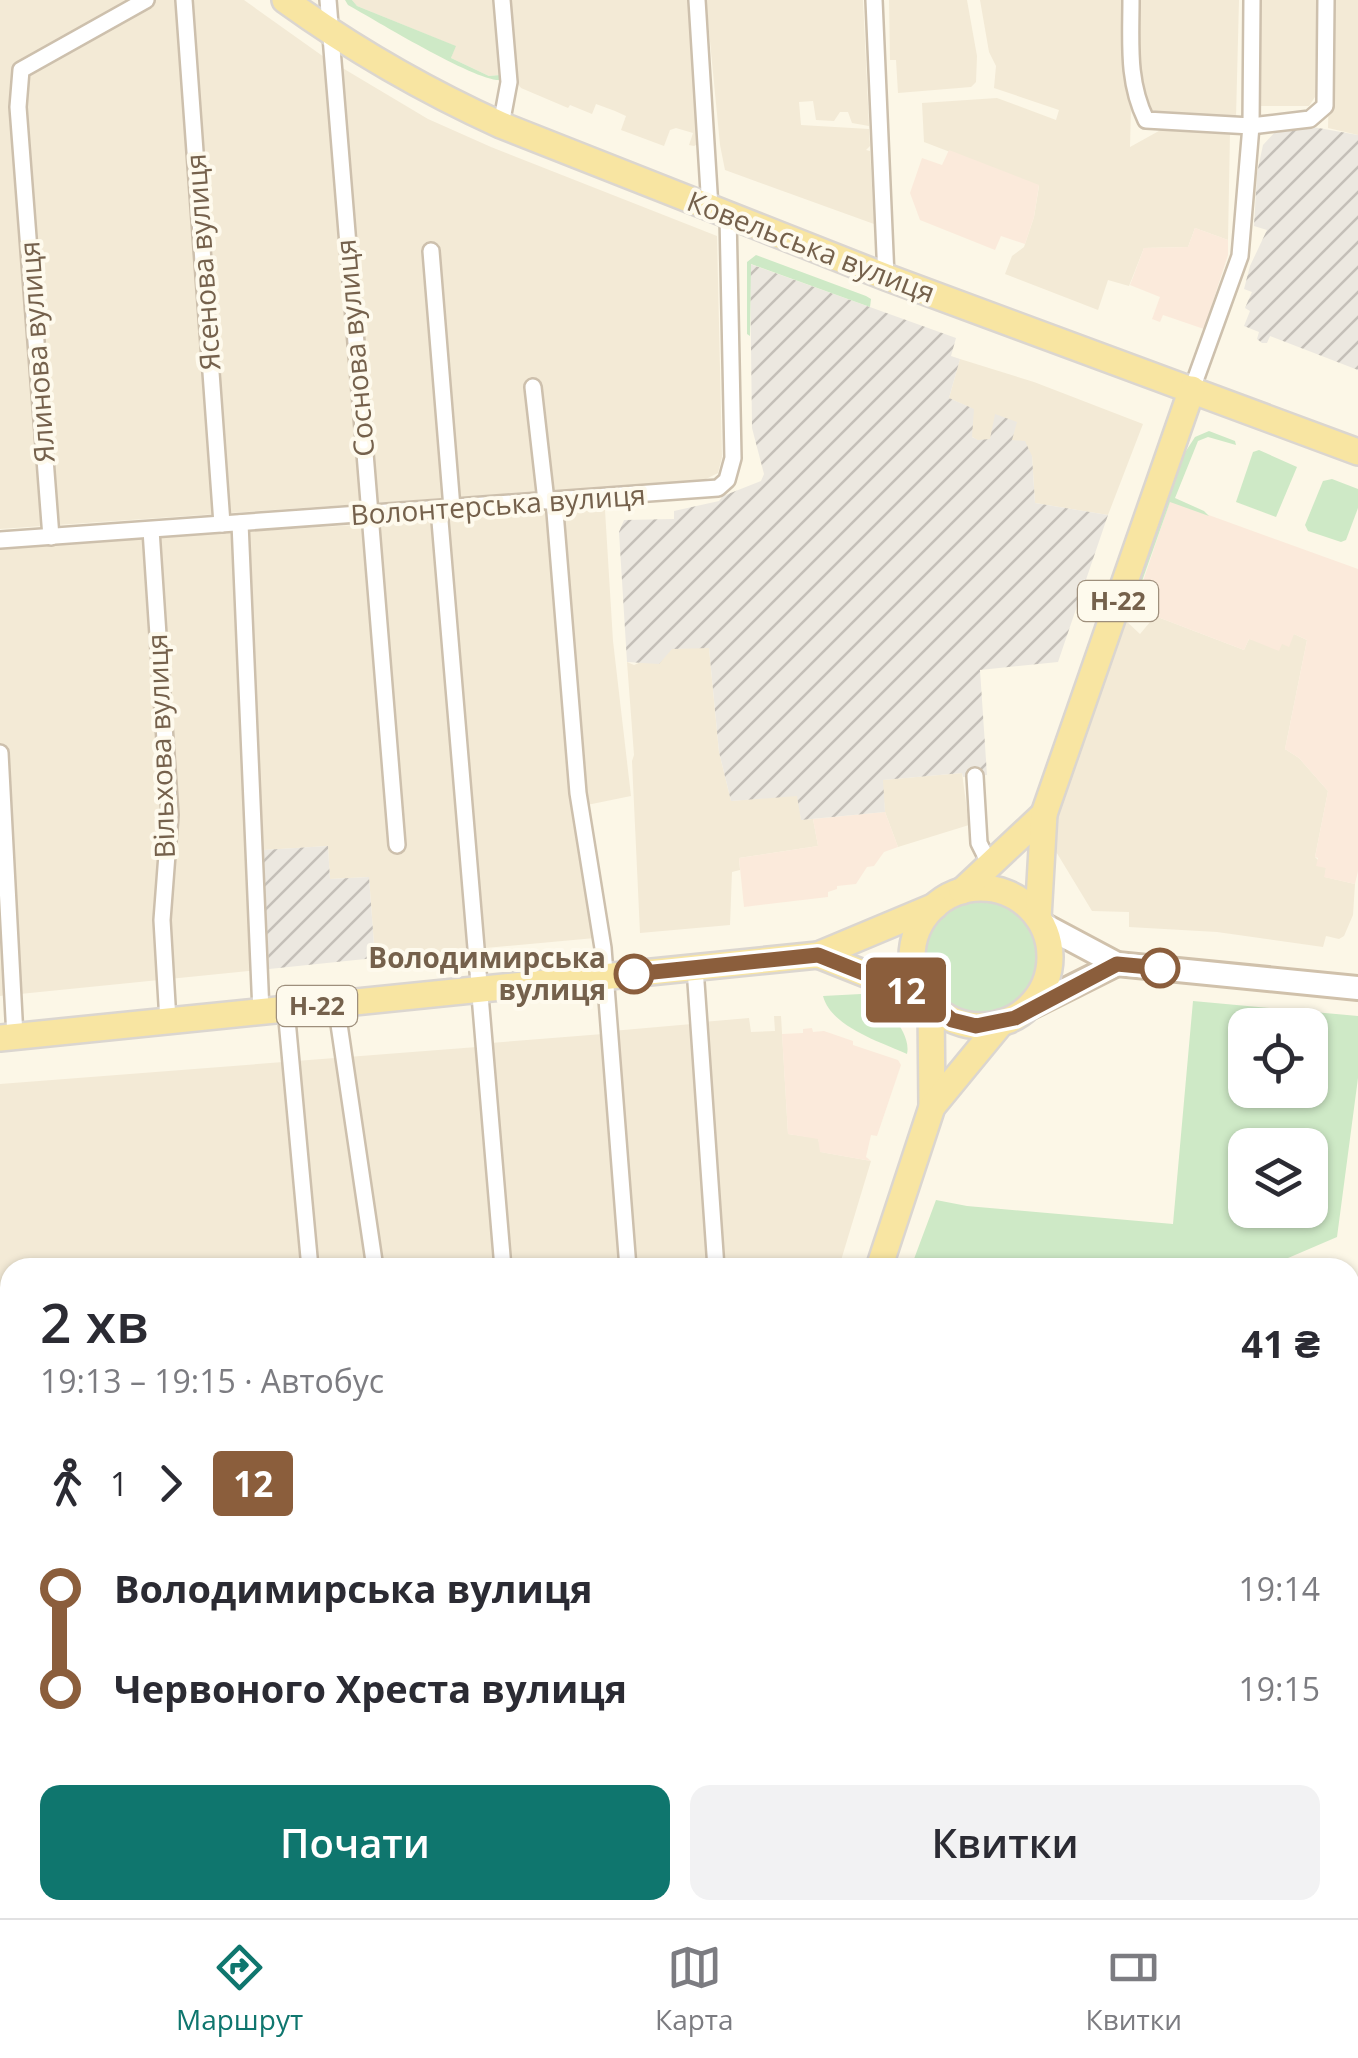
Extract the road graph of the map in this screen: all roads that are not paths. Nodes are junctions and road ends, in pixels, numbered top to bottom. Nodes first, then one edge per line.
1 (146, 0) edge
2 (184, 0) edge
3 (285, 0) edge
4 (328, 0) edge
5 (502, 0) edge
6 (697, 0) edge
7 (874, 0) edge
8 (1131, 0) edge
9 (1252, 0) edge
10 (1326, 0) edge
11 (329, 32) junction
12 (501, 125) junction
13 (1251, 126) junction
14 (719, 212) junction
15 (432, 250) dead end
16 (886, 276) junction
17 (533, 387) dead end
18 (1192, 389) junction
19 (1358, 452) edge
20 (550, 501) junction
21 (446, 508) junction
22 (369, 514) junction
23 (240, 523) junction
24 (222, 524) junction
25 (151, 530) junction
26 (51, 537) junction
27 (0, 540) edge
28 (0, 753) edge
29 (975, 776) dead end
30 (1044, 814) junction
31 (396, 845) dead end
32 (989, 863) junction
33 (962, 891) junction
34 (935, 906) junction
35 (1040, 921) junction
36 (818, 955) junction
37 (1117, 964) junction
38 (695, 968) junction
39 (604, 977) junction
40 (1358, 988) edge
41 (482, 990) junction
42 (928, 1002) junction
43 (336, 1004) junction
44 (1027, 1009) junction
45 (274, 1011) junction
46 (168, 1021) junction
47 (1001, 1023) junction
48 (8, 1038) edge
49 (932, 1107) junction
50 (309, 1258) edge
51 (374, 1258) edge
52 (502, 1258) edge
53 (627, 1258) edge
54 (715, 1258) edge
55 (882, 1258) edge

1 - 26 street, Ялинова вулиця
2 - 24 street, Ясенова вулиця
3 - 11 main road, Ковельська вулиця
4 - 11 street, Соснова вулиця
5 - 12 street
6 - 14 street
7 - 16 street
8 - 13 street
9 - 13 street
10 - 13 street
11 - 12 main road, Ковельська вулиця
11 - 22 street, Соснова вулиця
12 - 14 main road, Ковельська вулиця
13 - 18 street
14 - 16 main road, Ковельська вулиця
14 - 20 street, Волонтерська вулиця
15 - 21 street
16 - 18 main road, Ковельська вулиця
17 - 20 street
18 - 19 main road, Ковельська вулиця
18 - 30 main road, Н-22
20 - 21 street, Волонтерська вулиця
20 - 39 street
21 - 22 street, Волонтерська вулиця
21 - 41 street
22 - 23 street, Волонтерська вулиця
22 - 31 street, Соснова вулиця
23 - 24 street, Волонтерська вулиця
23 - 45 street
24 - 25 street, Волонтерська вулиця
25 - 26 street, Волонтерська вулиця
25 - 46 street, Вільхова вулиця
26 - 27 street, Волонтерська вулиця
28 - 48 street
29 - 32 street
30 - 32 main road, Н-22
30 - 35 main road, Н-22
32 - 33 main road, Н-22
33 - 34 main road, Н-22
33 - 35 main road
34 - 36 main road, Н-22
34 - 42 main road
35 - 37 main road
35 - 44 main road, Н-22
36 - 38 main road, Н-22
36 - 42 main road, Н-22
37 - 40 main road
37 - 44 main road
38 - 39 main road, Н-22
38 - 54 street
39 - 41 main road, Н-22
39 - 53 street
41 - 43 main road, Н-22
41 - 52 street
42 - 47 main road, Н-22
42 - 49 main road
43 - 45 main road, Н-22
43 - 51 street
44 - 47 main road
45 - 46 main road, Н-22
45 - 50 street
46 - 48 main road, Н-22
47 - 49 main road
49 - 55 main road

